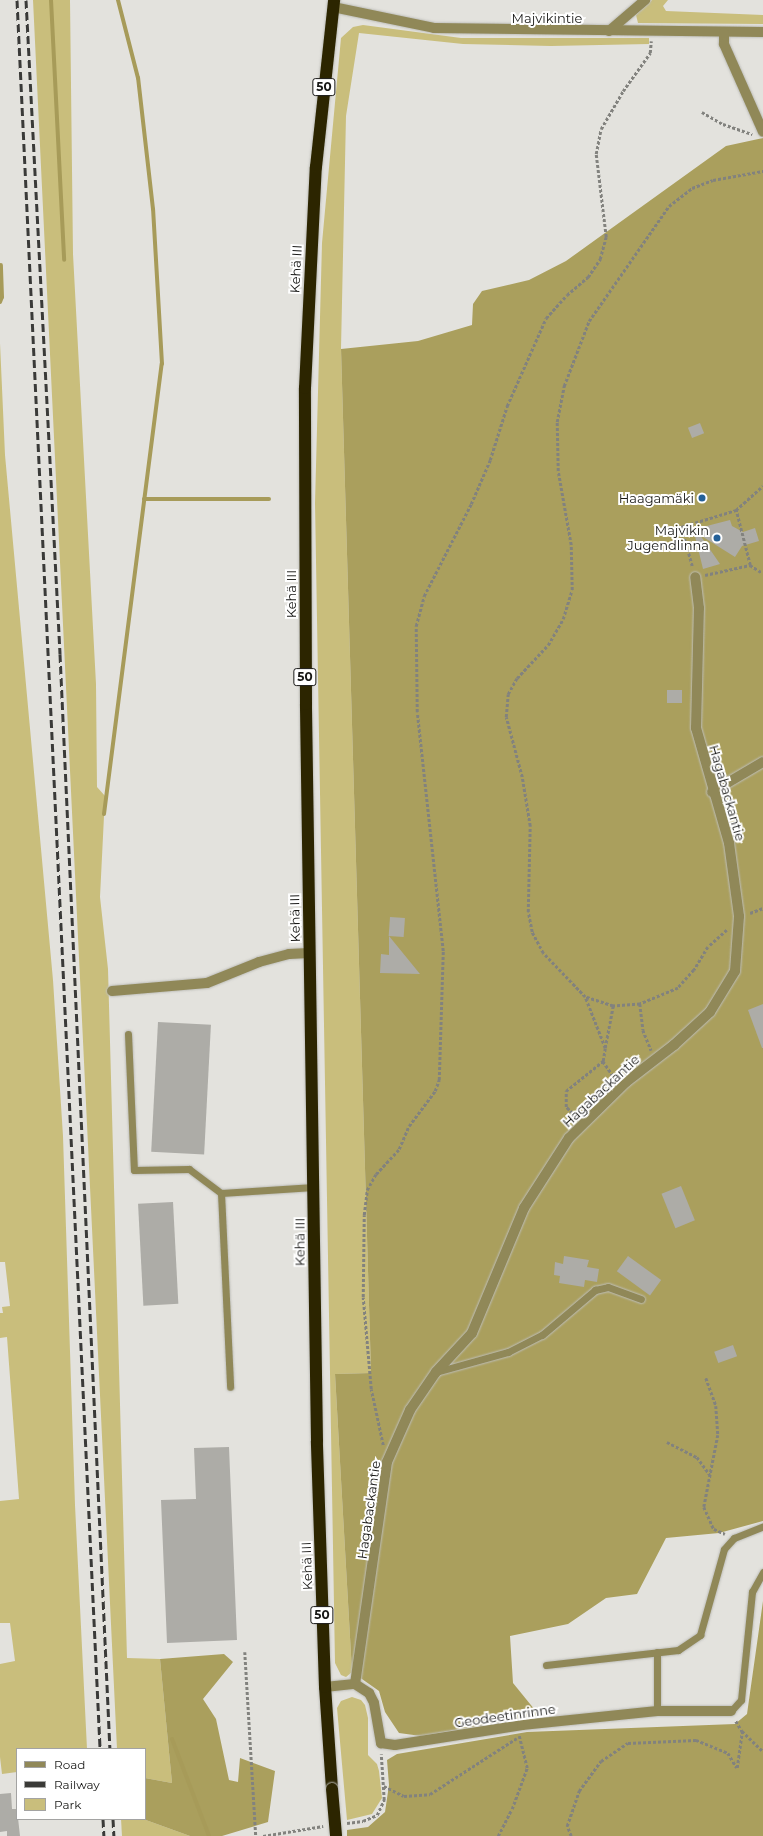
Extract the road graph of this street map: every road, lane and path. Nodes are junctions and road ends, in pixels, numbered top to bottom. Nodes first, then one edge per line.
1 (645, 0) edge
2 (334, 4) edge
3 (609, 31) junction
4 (652, 32) junction
5 (763, 32) edge
6 (724, 33) junction
7 (702, 112) dead end
8 (761, 134) edge
9 (763, 171) edge
10 (763, 486) edge
11 (736, 510) junction
12 (750, 565) junction
13 (763, 573) edge
14 (695, 577) junction
15 (763, 762) edge
16 (712, 792) junction
17 (739, 922) junction
18 (309, 953) junction
19 (112, 992) dead end
20 (584, 997) junction
21 (640, 1004) junction
22 (614, 1006) junction
23 (128, 1034) dead end
24 (605, 1048) junction
25 (654, 1060) junction
26 (603, 1061) junction
27 (626, 1082) junction
28 (583, 1124) junction
29 (314, 1187) junction
30 (221, 1193) junction
31 (641, 1299) dead end
32 (436, 1372) junction
33 (706, 1378) dead end
34 (230, 1387) dead end
35 (667, 1442) dead end
36 (387, 1462) junction
37 (710, 1475) junction
38 (763, 1526) edge
39 (734, 1538) junction
40 (763, 1572) edge
41 (246, 1652) dead end
42 (657, 1652) junction
43 (546, 1665) dead end
44 (356, 1684) junction
45 (325, 1688) junction
46 (657, 1711) junction
47 (731, 1712) junction
48 (522, 1725) junction
49 (742, 1731) junction
50 (518, 1738) junction
51 (381, 1743) junction
52 (763, 1751) edge
53 (384, 1786) junction
54 (347, 1823) dead end
55 (323, 1826) dead end
56 (256, 1836) edge
57 (263, 1836) edge
58 (336, 1836) edge
59 (498, 1836) edge
60 (571, 1836) edge

1 - 3 street
2 - 3 street, Majvikintie
2 - 18 highway, Kehä III / 50
3 - 4 street, Majvikintie
4 - 6 street, Majvikintie
4 - 36 path
5 - 6 street, Majvikintie
6 - 8 street
7 - 8 path
9 - 20 path
10 - 11 path
11 - 12 path
11 - 14 path
12 - 13 path
12 - 14 path
14 - 16 street, Hagabackantie
15 - 16 street
16 - 17 street, Hagabackantie
17 - 21 path
17 - 25 street, Hagabackantie
18 - 19 street
18 - 29 highway, Kehä III / 50
20 - 22 path
20 - 24 path
21 - 22 path
21 - 25 path
22 - 24 path
23 - 30 lane
24 - 26 path
25 - 27 street, Hagabackantie
26 - 27 path
26 - 28 path
27 - 28 street, Hagabackantie
28 - 32 street, Hagabackantie
29 - 30 lane
29 - 45 highway, Kehä III / 50
30 - 34 lane
31 - 32 lane
32 - 36 street, Hagabackantie
33 - 37 path
35 - 37 path
36 - 44 street, Hagabackantie
37 - 39 path
38 - 39 lane
39 - 42 lane
40 - 47 lane
41 - 56 path
42 - 43 lane
42 - 46 lane
44 - 45 street
44 - 51 street
45 - 58 highway, Kehä III / 50, bridge
46 - 47 street, Geodeetinrinne
46 - 48 street, Geodeetinrinne
47 - 49 path
48 - 50 path
48 - 51 street, Geodeetinrinne
49 - 52 path
49 - 60 path
50 - 53 path
50 - 59 path
51 - 53 path
53 - 54 path
55 - 57 path

